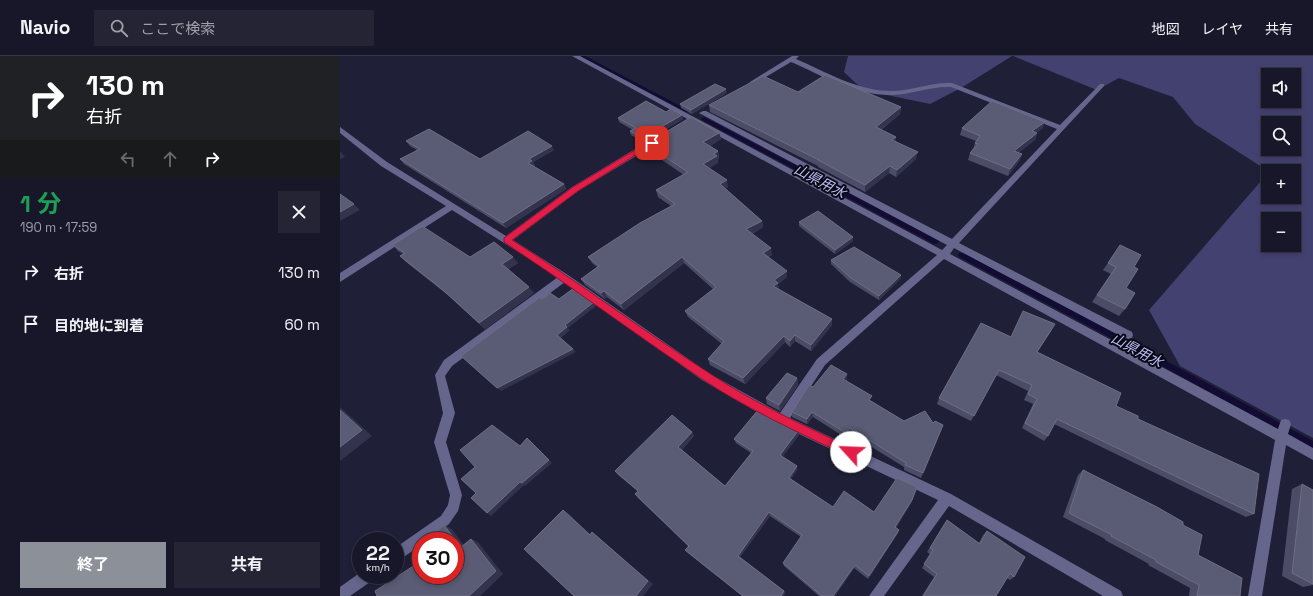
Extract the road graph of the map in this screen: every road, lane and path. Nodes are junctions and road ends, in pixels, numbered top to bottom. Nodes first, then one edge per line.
1 (575, 56) edge
2 (794, 58) edge
3 (1102, 85) dead end
4 (744, 88) edge
5 (687, 121) junction
6 (1062, 128) junction
7 (340, 129) edge
8 (663, 136) edge
9 (452, 206) junction
10 (507, 240) junction
11 (954, 244) junction
12 (943, 255) junction
13 (565, 277) junction
14 (340, 278) edge
15 (1128, 335) dead end
16 (782, 420) junction
17 (1284, 424) dead end
18 (1281, 438) junction
19 (1313, 454) edge
20 (947, 498) junction
21 (404, 550) edge
22 (355, 584) edge
23 (340, 595) edge
24 (876, 596) edge
25 (1116, 596) edge
26 (1255, 596) edge

1 - 5 street
2 - 4 street
2 - 6 street
3 - 6 street
5 - 11 street
5 - 12 street
6 - 11 street
7 - 9 street
8 - 10 street
9 - 10 street
9 - 14 street
10 - 13 street
11 - 12 street
11 - 15 street
12 - 16 street
12 - 18 street
13 - 16 street
13 - 21 street
16 - 20 street
17 - 18 street
18 - 19 street
18 - 26 street
20 - 24 street
20 - 25 street
22 - 23 street

